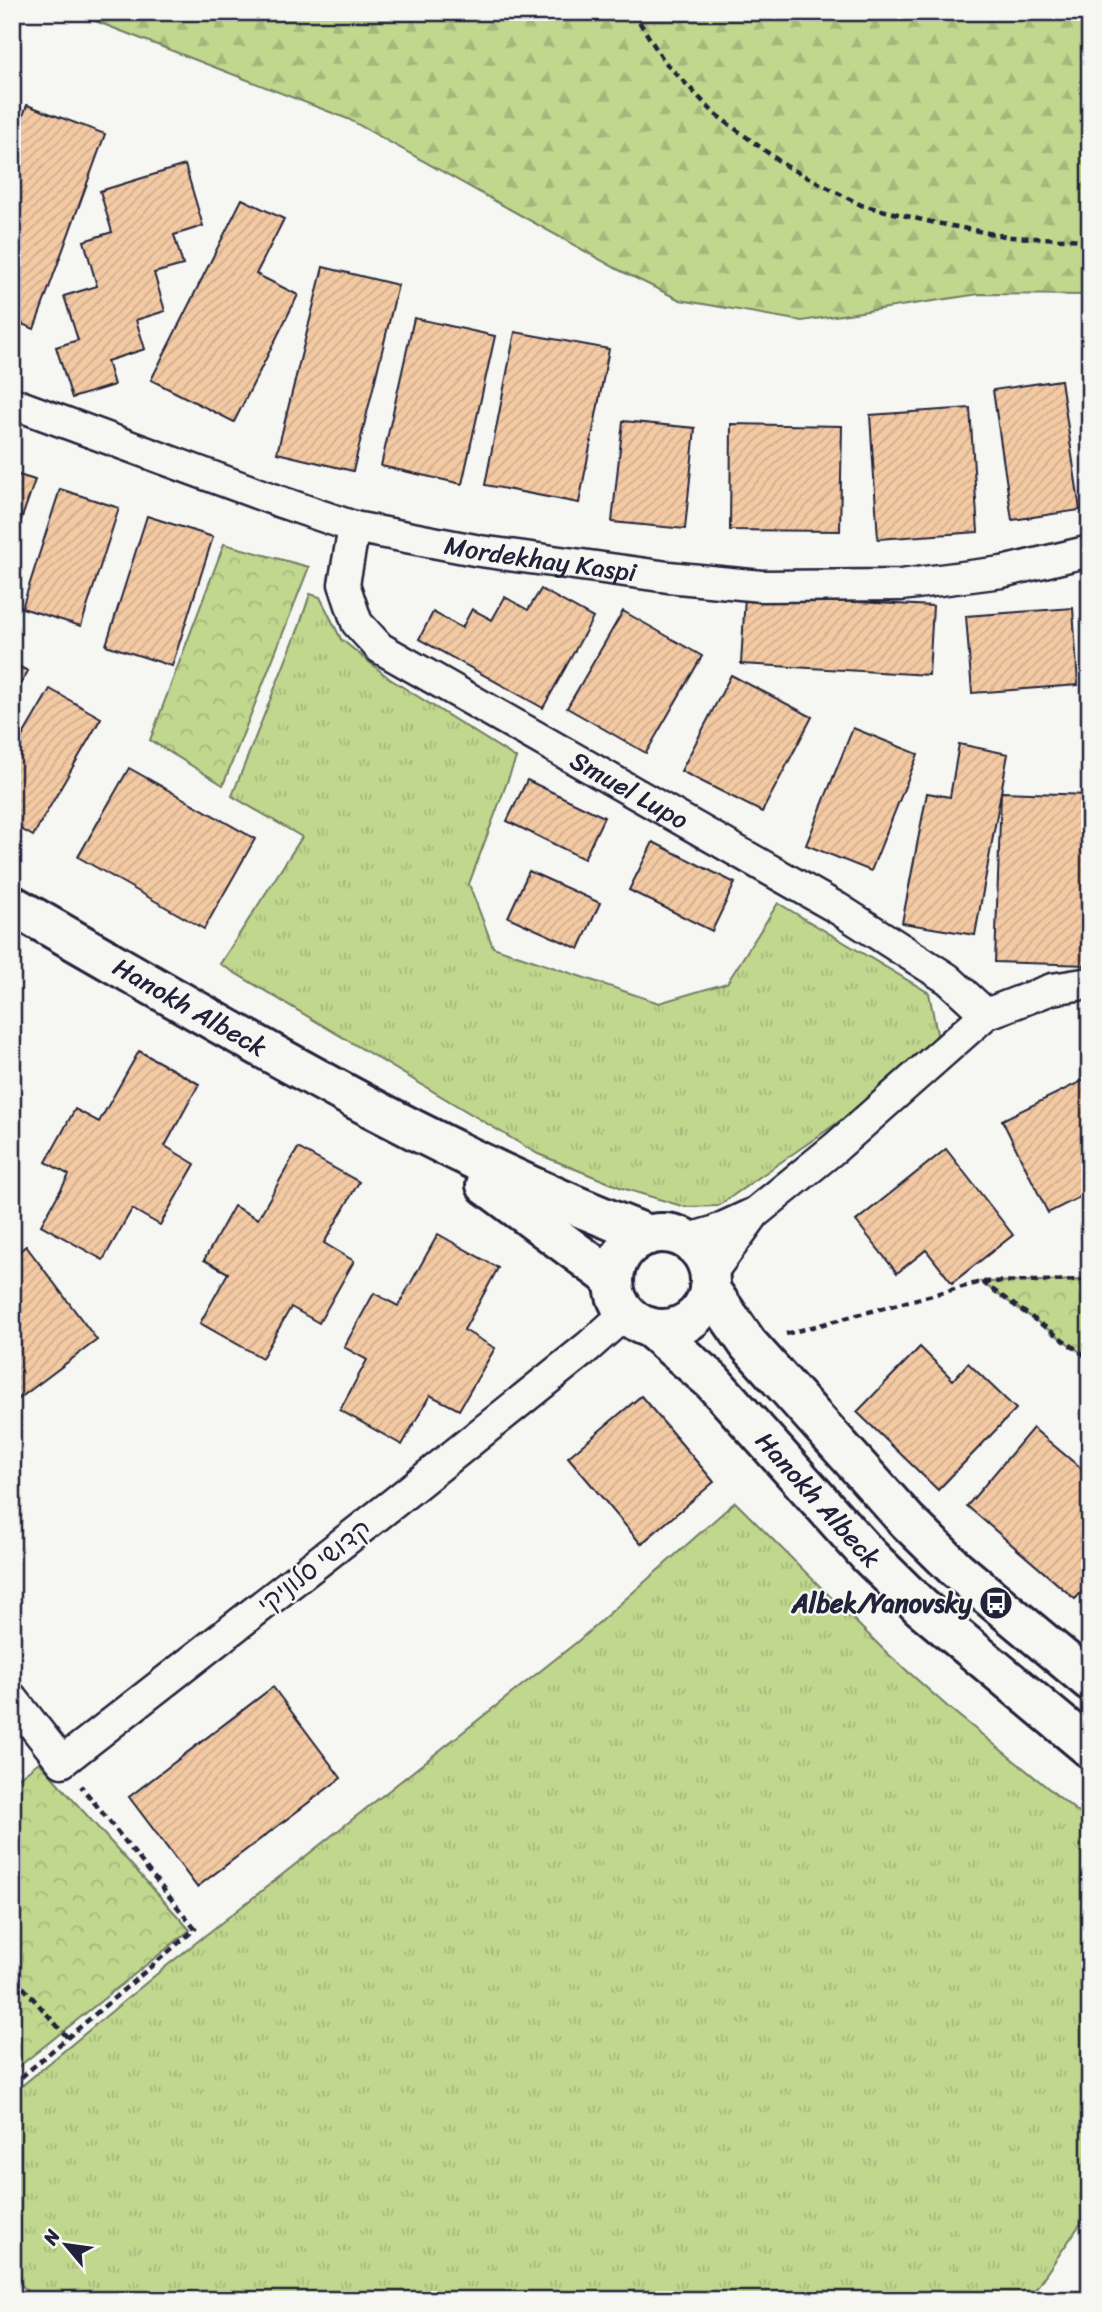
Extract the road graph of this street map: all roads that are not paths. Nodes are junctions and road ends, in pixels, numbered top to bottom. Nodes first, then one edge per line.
1 (12, 403) edge
2 (354, 527) junction
3 (1090, 551) edge
4 (12, 905) edge
5 (1090, 983) edge
6 (986, 1014) junction
7 (367, 1107) junction
8 (755, 1213) junction
9 (649, 1235) junction
10 (686, 1240) junction
11 (709, 1282) junction
12 (629, 1307) junction
13 (1090, 1681) edge
14 (12, 1698) edge
15 (1090, 1748) edge

1 - 2 street, Mordekhay Kaspi
2 - 3 street, Mordekhay Kaspi
2 - 6 street, Smuel Lupo
4 - 7 street, Hanokh Albeck
5 - 6 street
6 - 8 street
7 - 9 street, Hanokh Albeck
7 - 12 street, Hanokh Albeck
8 - 10 street
8 - 11 street
9 - 10 street
9 - 12 street
10 - 11 street
11 - 12 street
11 - 13 street, Hanokh Albeck
12 - 14 street, קדושי סלוניקי
12 - 15 street, Hanokh Albeck

